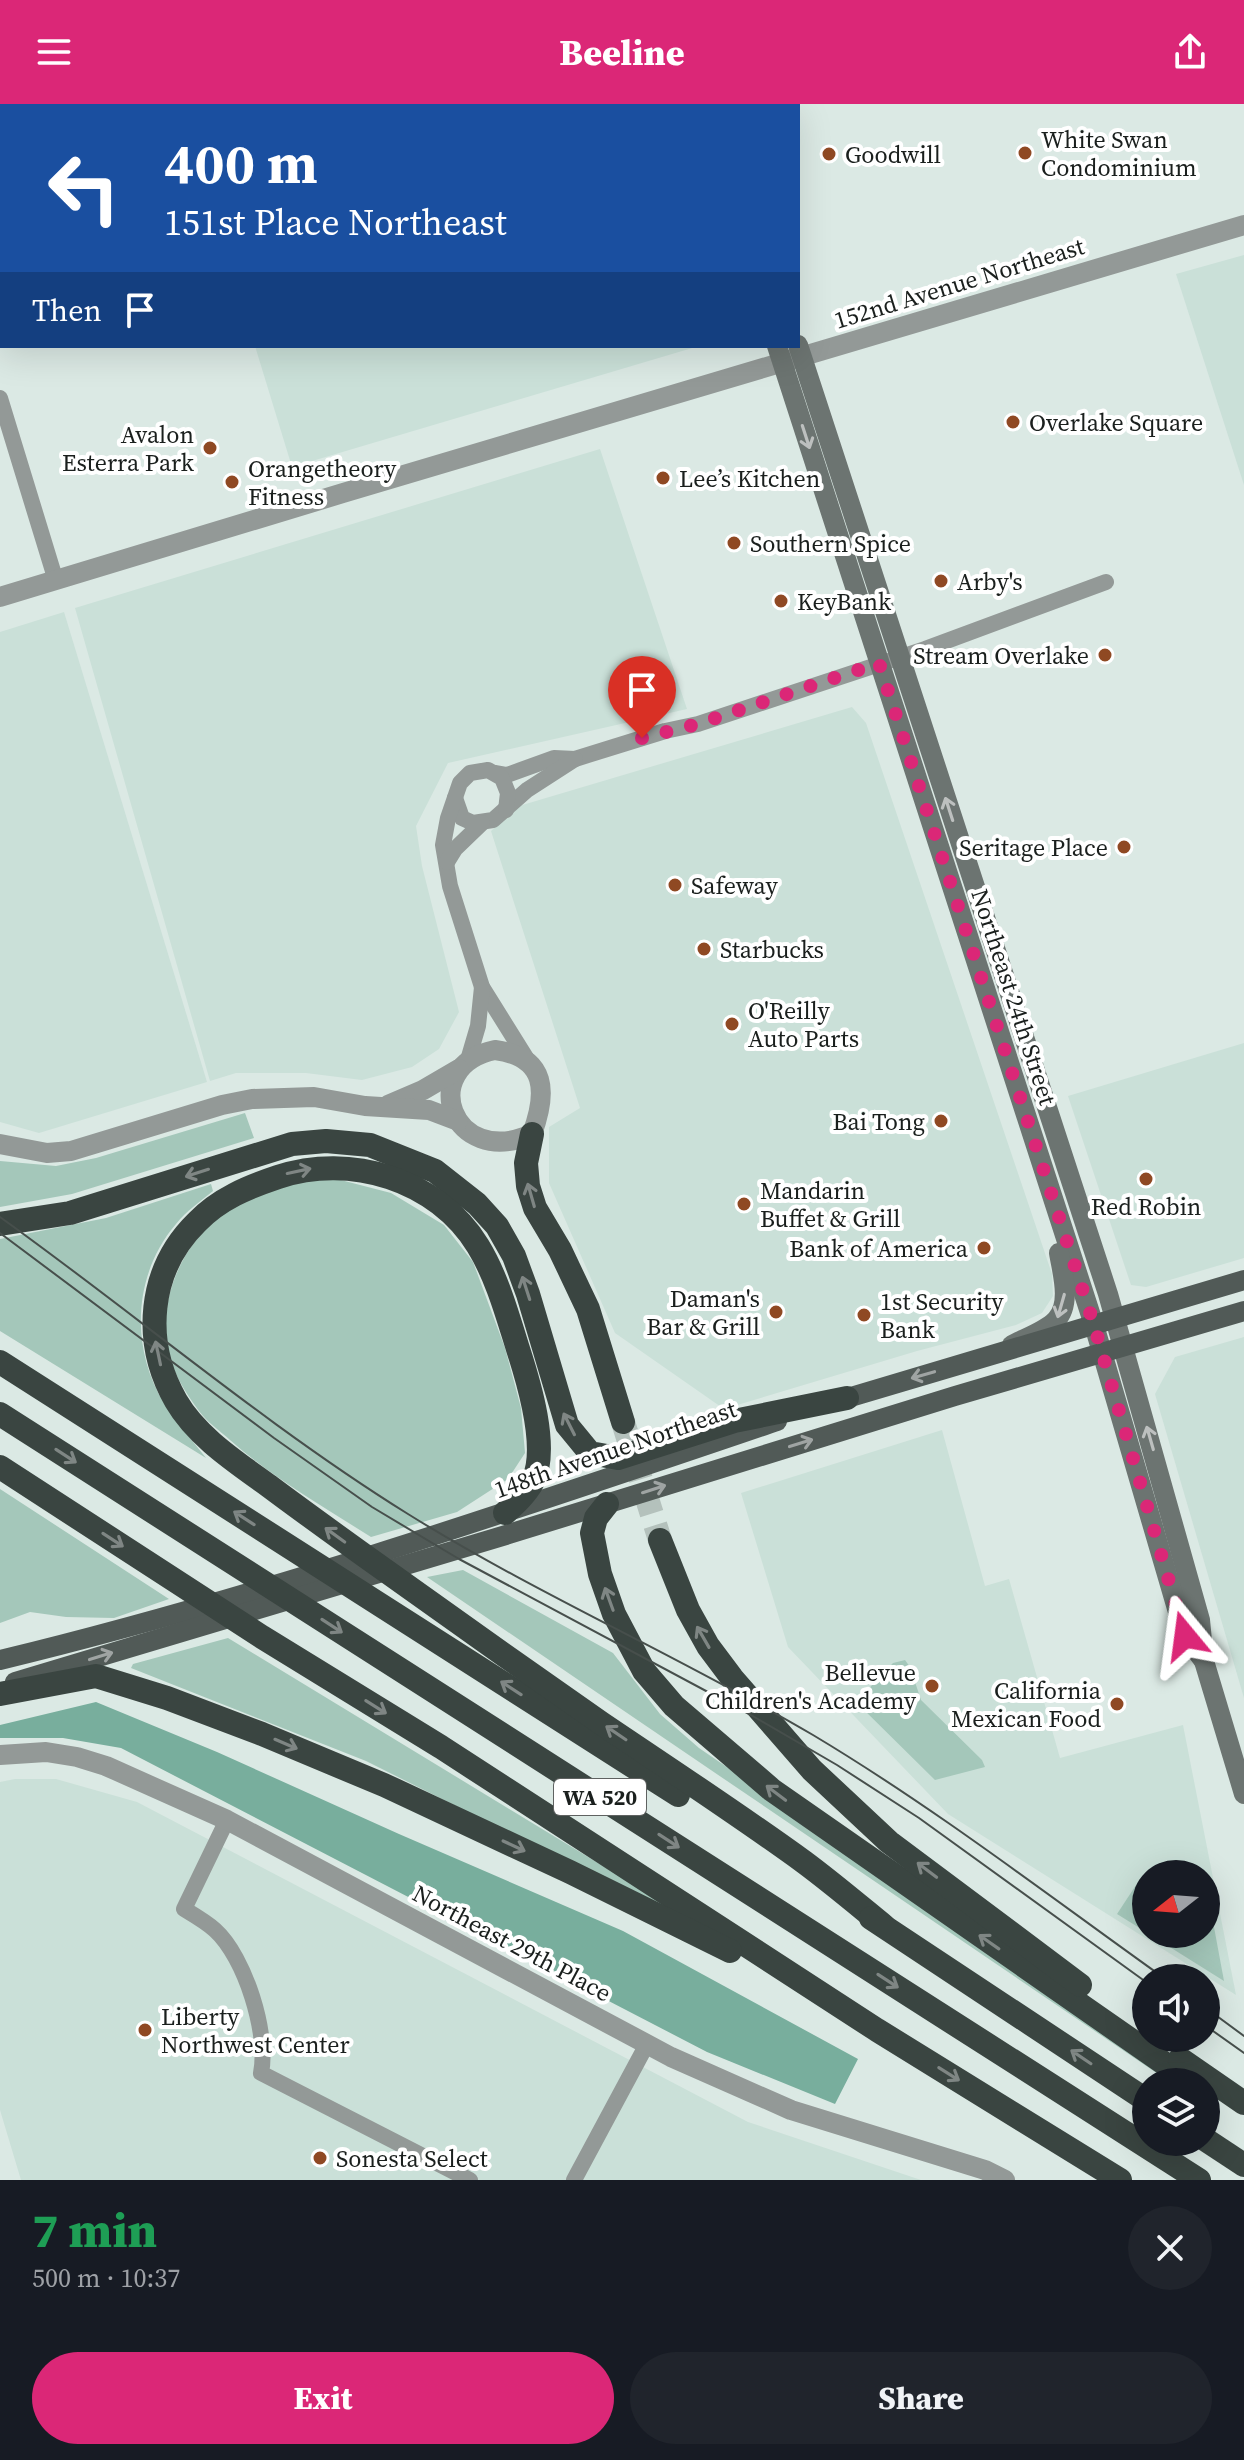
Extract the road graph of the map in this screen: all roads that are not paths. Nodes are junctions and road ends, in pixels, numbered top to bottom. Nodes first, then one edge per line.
1 (1244, 225) edge
2 (790, 352) edge
3 (0, 398) edge
4 (56, 581) junction
5 (1106, 582) dead end
6 (0, 597) edge
7 (889, 660) junction
8 (575, 759) junction
9 (496, 773) junction
10 (455, 798) junction
11 (506, 810) junction
12 (482, 823) junction
13 (447, 862) junction
14 (949, 880) junction
15 (973, 883) junction
16 (482, 987) junction
17 (464, 1065) junction
18 (533, 1069) junction
19 (386, 1105) junction
20 (458, 1121) junction
21 (532, 1134) junction
22 (0, 1144) edge
23 (1045, 1174) junction
24 (0, 1224) edge
25 (1244, 1280) edge
26 (1244, 1311) edge
27 (1116, 1318) junction
28 (1094, 1325) junction
29 (1124, 1345) junction
30 (1101, 1351) junction
31 (998, 1353) junction
32 (0, 1362) edge
33 (847, 1398) junction
34 (0, 1414) edge
35 (623, 1422) tunnel mouth
36 (0, 1467) edge
37 (1135, 1467) junction
38 (1160, 1476) junction
39 (607, 1504) junction
40 (505, 1513) junction
41 (660, 1540) tunnel mouth
42 (186, 1621) junction
43 (0, 1660) edge
44 (1204, 1661) junction
45 (0, 1687) edge
46 (0, 1694) edge
47 (0, 1755) edge
48 (1244, 1794) edge
49 (227, 1820) junction
50 (884, 1926) junction
51 (1132, 2024) edge
52 (877, 2030) junction
53 (647, 2044) junction
54 (1171, 2052) edge
55 (1171, 2068) edge
56 (1132, 2091) edge
57 (1220, 2102) edge
58 (1244, 2103) edge
59 (1244, 2118) edge
60 (1220, 2149) edge
61 (1244, 2165) edge
62 (470, 2180) edge
63 (574, 2180) edge
64 (1005, 2180) edge
65 (1120, 2180) edge
66 (1199, 2180) edge

1 - 2 street, 152nd Avenue Northeast
2 - 4 street, 152nd Avenue Northeast
2 - 7 main road, Northeast 24th Street
3 - 4 street
4 - 6 street, 152nd Avenue Northeast
5 - 7 street
7 - 8 street
7 - 14 main road, Northeast 24th Street
15 -> 7 main road, Northeast 24th Street
8 - 9 street
8 - 11 street
9 - 10 street
9 - 11 street
10 - 12 street
10 - 13 street
11 - 12 street
12 - 13 street
13 - 16 street
14 - 15 main road
14 - 23 main road, Northeast 24th Street
15 - 27 main road, Northeast 24th Street
16 - 17 street
16 - 18 street
17 - 18 street
17 - 19 street
17 - 20 street
18 - 21 street
19 - 20 street
19 - 22 street
20 - 21 street
35 -> 21 highway
23 - 28 main road, Northeast 24th Street
23 -> 31 main road
33 -> 24 highway
25 - 27 main road, 148th Avenue Northeast
26 - 29 main road, 148th Avenue Northeast
27 - 28 main road, 148th Avenue Northeast
27 - 29 main road, Northeast 24th Street
28 - 30 main road, Northeast 24th Street
28 - 31 main road, 148th Avenue Northeast
29 - 30 main road, 148th Avenue Northeast
38 -> 29 main road, Northeast 24th Street
30 - 37 main road, Northeast 24th Street
39 -> 30 main road, 148th Avenue Northeast
31 -> 33 main road, 148th Avenue Northeast
50 -> 32 highway, WA 520
33 - 40 main road, 148th Avenue Northeast
34 -> 66 highway, WA 520
36 -> 52 highway
37 - 38 main road
37 - 44 main road, Northeast 24th Street
38 - 44 main road, Northeast 24th Street
39 - 42 main road, 148th Avenue Northeast
55 -> 39 highway
40 - 42 main road, 148th Avenue Northeast
50 -> 40 highway
51 -> 41 highway
42 - 43 main road, 148th Avenue Northeast
45 -> 42 main road, 148th Avenue Northeast
44 - 48 main road, Northeast 24th Street
46 -> 52 highway
47 - 49 street, Northeast 29th Place
49 - 53 street, Northeast 29th Place
49 - 62 street
56 -> 50 highway, WA 520
52 -> 65 highway
53 - 63 street
53 - 64 street, Northeast 29th Place
54 - 58 highway
57 - 59 highway
60 - 61 highway

